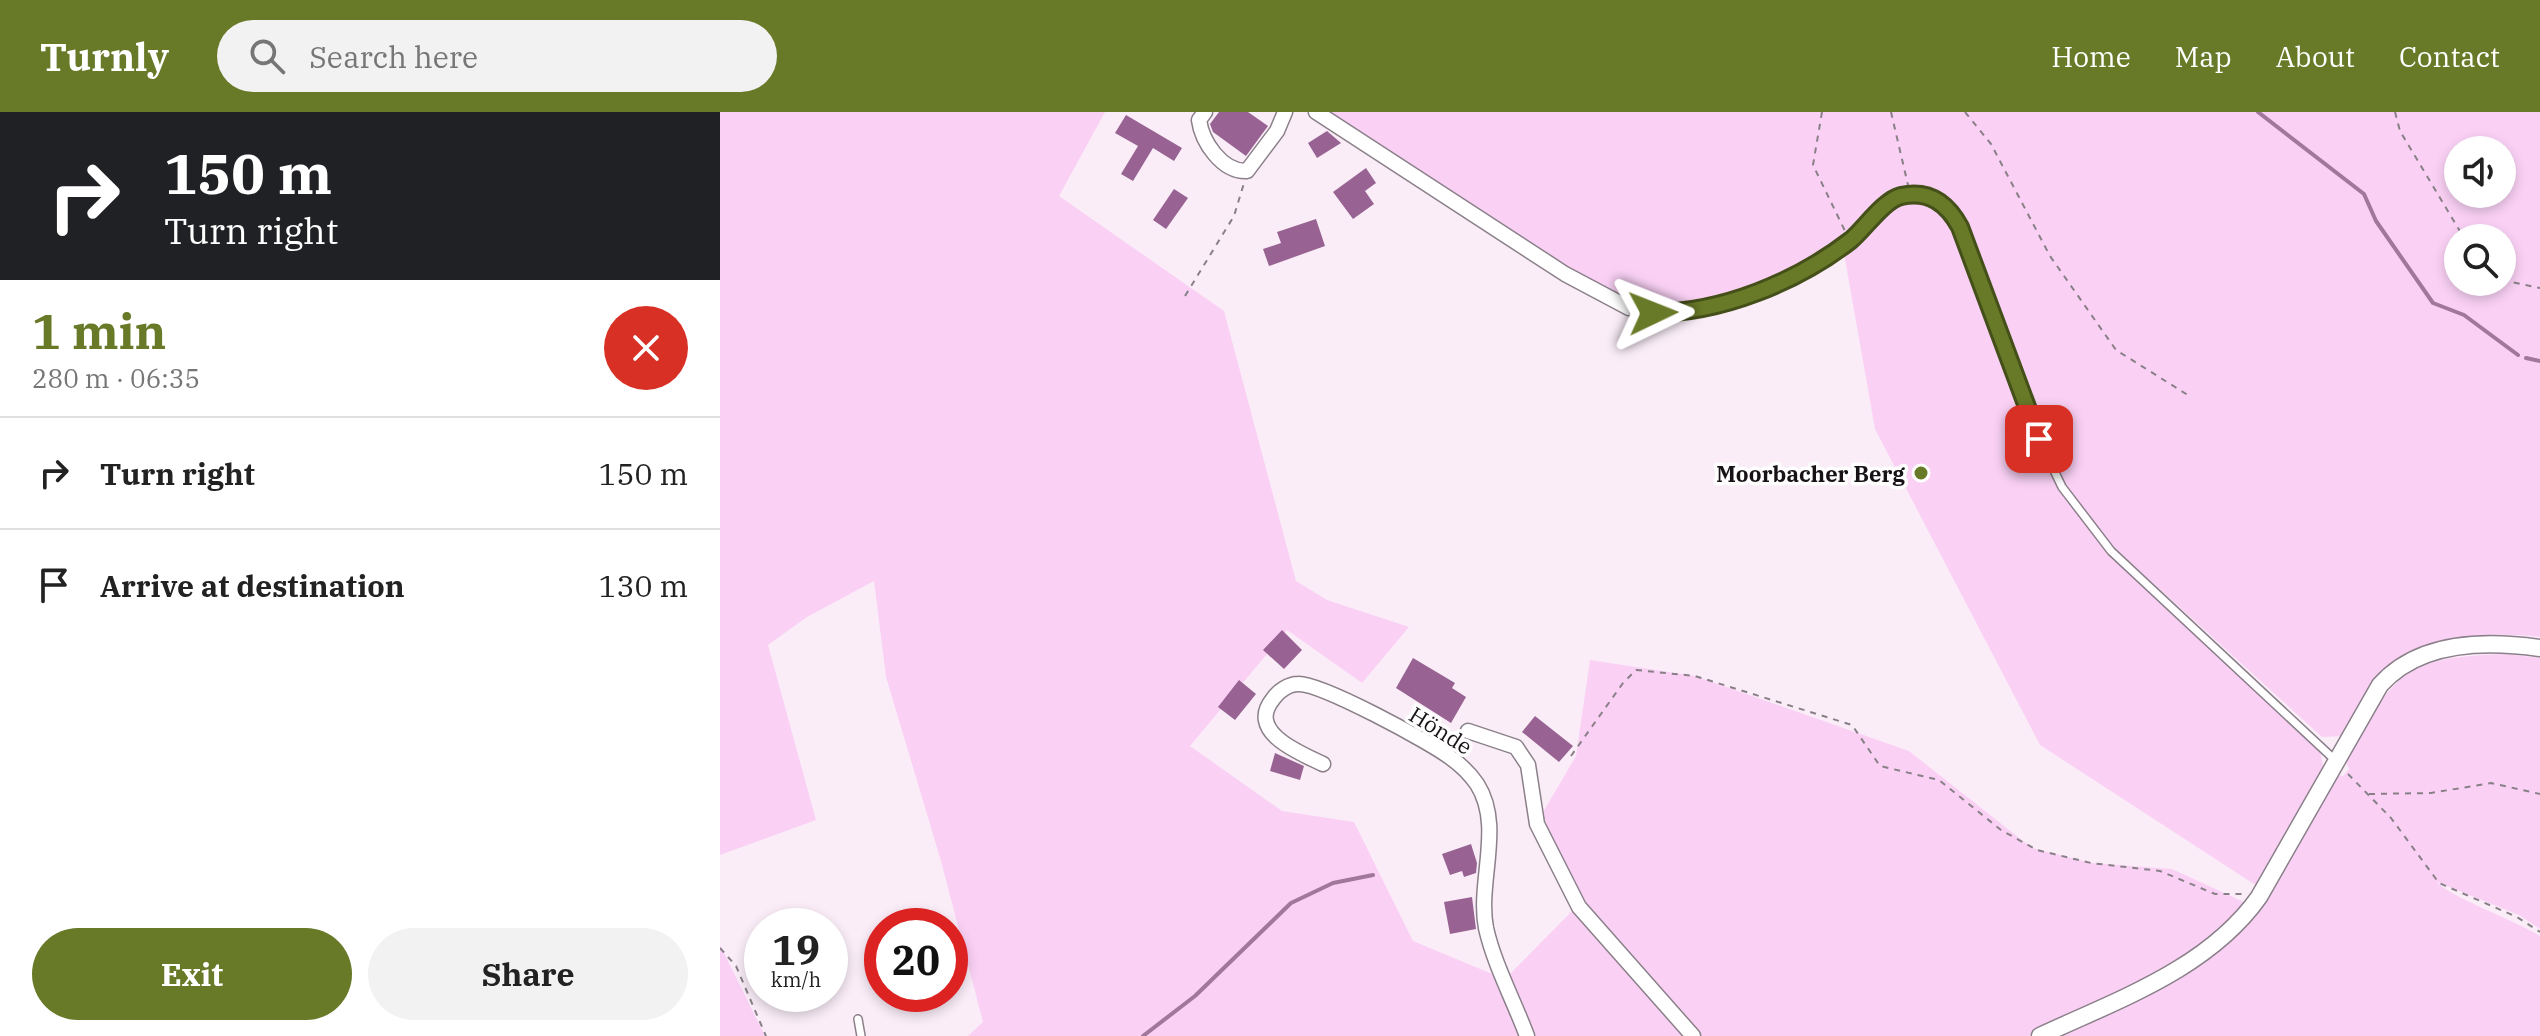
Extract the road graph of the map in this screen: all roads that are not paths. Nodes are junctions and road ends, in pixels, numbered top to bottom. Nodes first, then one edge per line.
1 (1205, 112) edge
2 (1285, 112) edge
3 (1316, 112) edge
4 (1629, 308) joint
5 (2540, 648) edge
6 (1468, 731) dead end
7 (2336, 761) junction
8 (1323, 764) dead end
9 (858, 1019) dead end
10 (861, 1036) edge
11 (1527, 1036) edge
12 (1693, 1036) edge
13 (2040, 1036) edge

1 - 2 street
3 - 4 street
4 - 7 lane
5 - 7 street
6 - 12 street, Hönde
7 - 13 street
8 - 11 street, Hönde
9 - 10 lane

